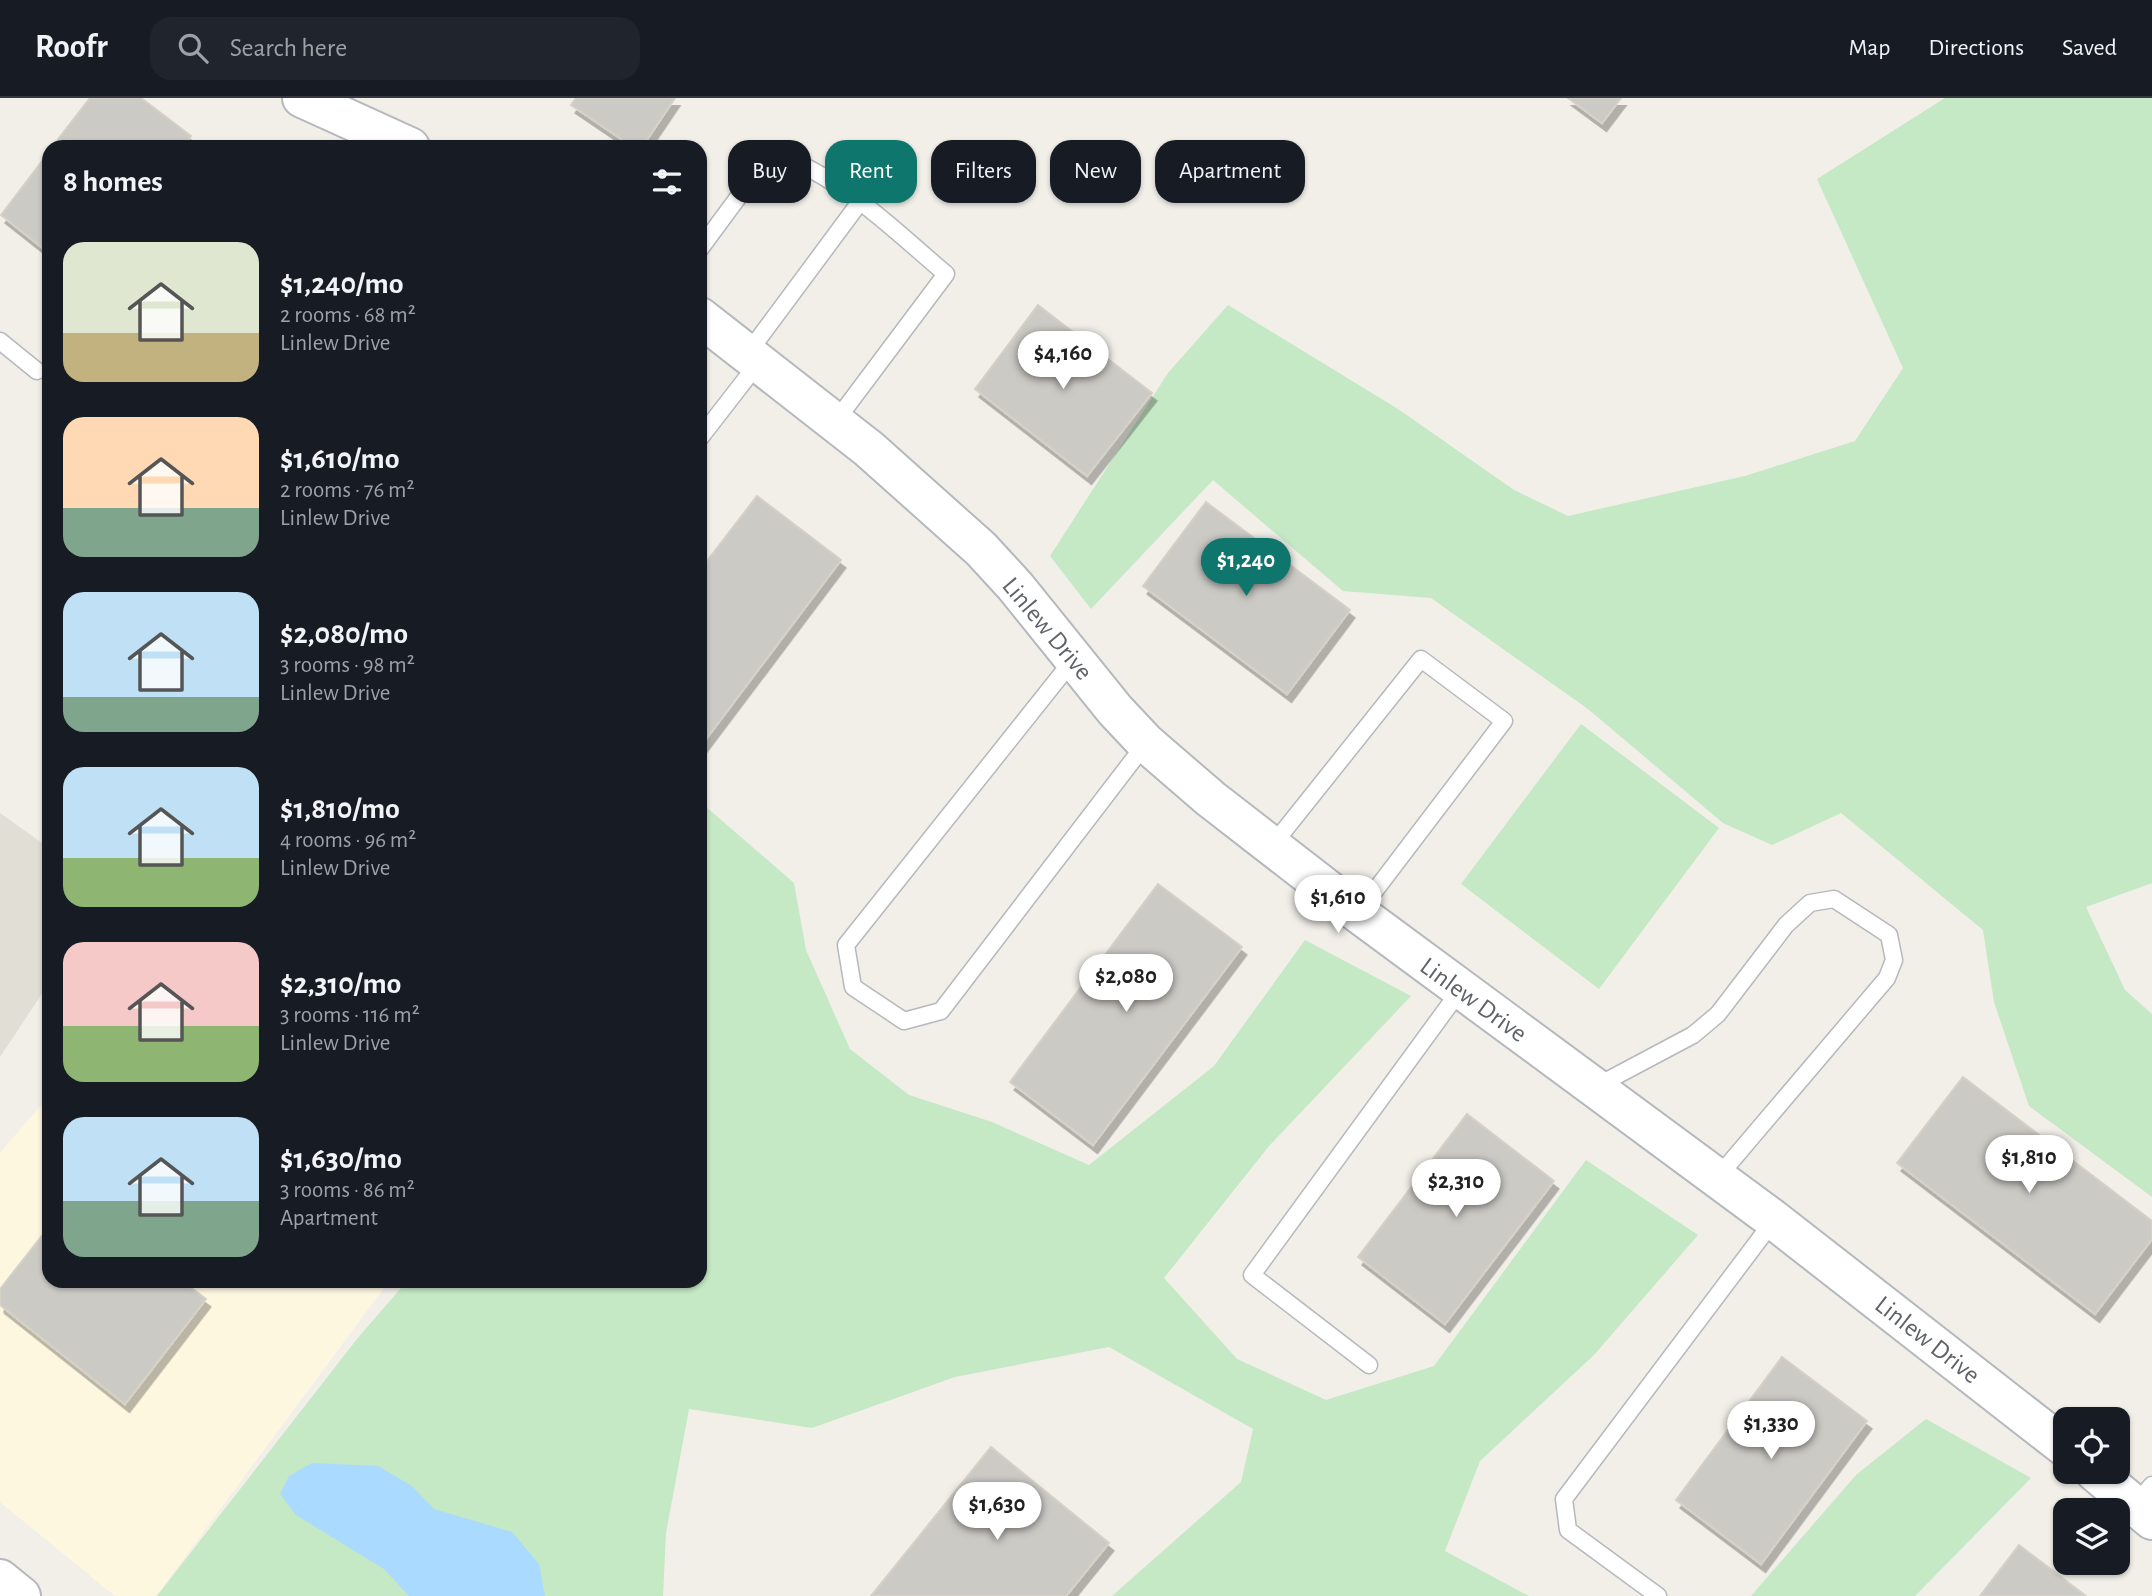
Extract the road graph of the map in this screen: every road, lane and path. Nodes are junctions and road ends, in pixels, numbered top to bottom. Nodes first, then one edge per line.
1 (302, 98) edge
2 (390, 140) edge
3 (825, 179) edge
4 (859, 203) edge
5 (861, 203) edge
6 (707, 240) edge
7 (707, 322) edge
8 (0, 341) edge
9 (753, 357) junction
10 (37, 371) dead end
11 (835, 422) junction
12 (707, 427) edge
13 (1074, 659) junction
14 (1146, 743) junction
15 (1270, 847) junction
16 (1358, 913) junction
17 (1461, 989) junction
18 (1595, 1087) junction
19 (1717, 1178) junction
20 (1774, 1220) junction
21 (1369, 1365) dead end
22 (2053, 1438) edge
23 (2115, 1484) edge
24 (2146, 1503) edge
25 (0, 1579) edge
26 (21, 1596) edge
27 (1658, 1596) edge

1 - 2 street
3 - 6 lane
4 - 9 lane
5 - 11 lane
7 - 9 street, Linlew Drive
8 - 10 lane
9 - 11 street, Linlew Drive
9 - 12 lane
11 - 13 street, Linlew Drive
13 - 14 street, Linlew Drive
13 - 14 lane
14 - 15 street, Linlew Drive
15 - 16 street, Linlew Drive
15 - 16 lane
16 - 17 street, Linlew Drive
17 - 18 street, Linlew Drive
17 - 21 lane
18 - 19 street, Linlew Drive
18 - 19 lane
19 - 20 street, Linlew Drive
20 - 22 street, Linlew Drive
20 - 27 lane
23 - 24 street
25 - 26 street

